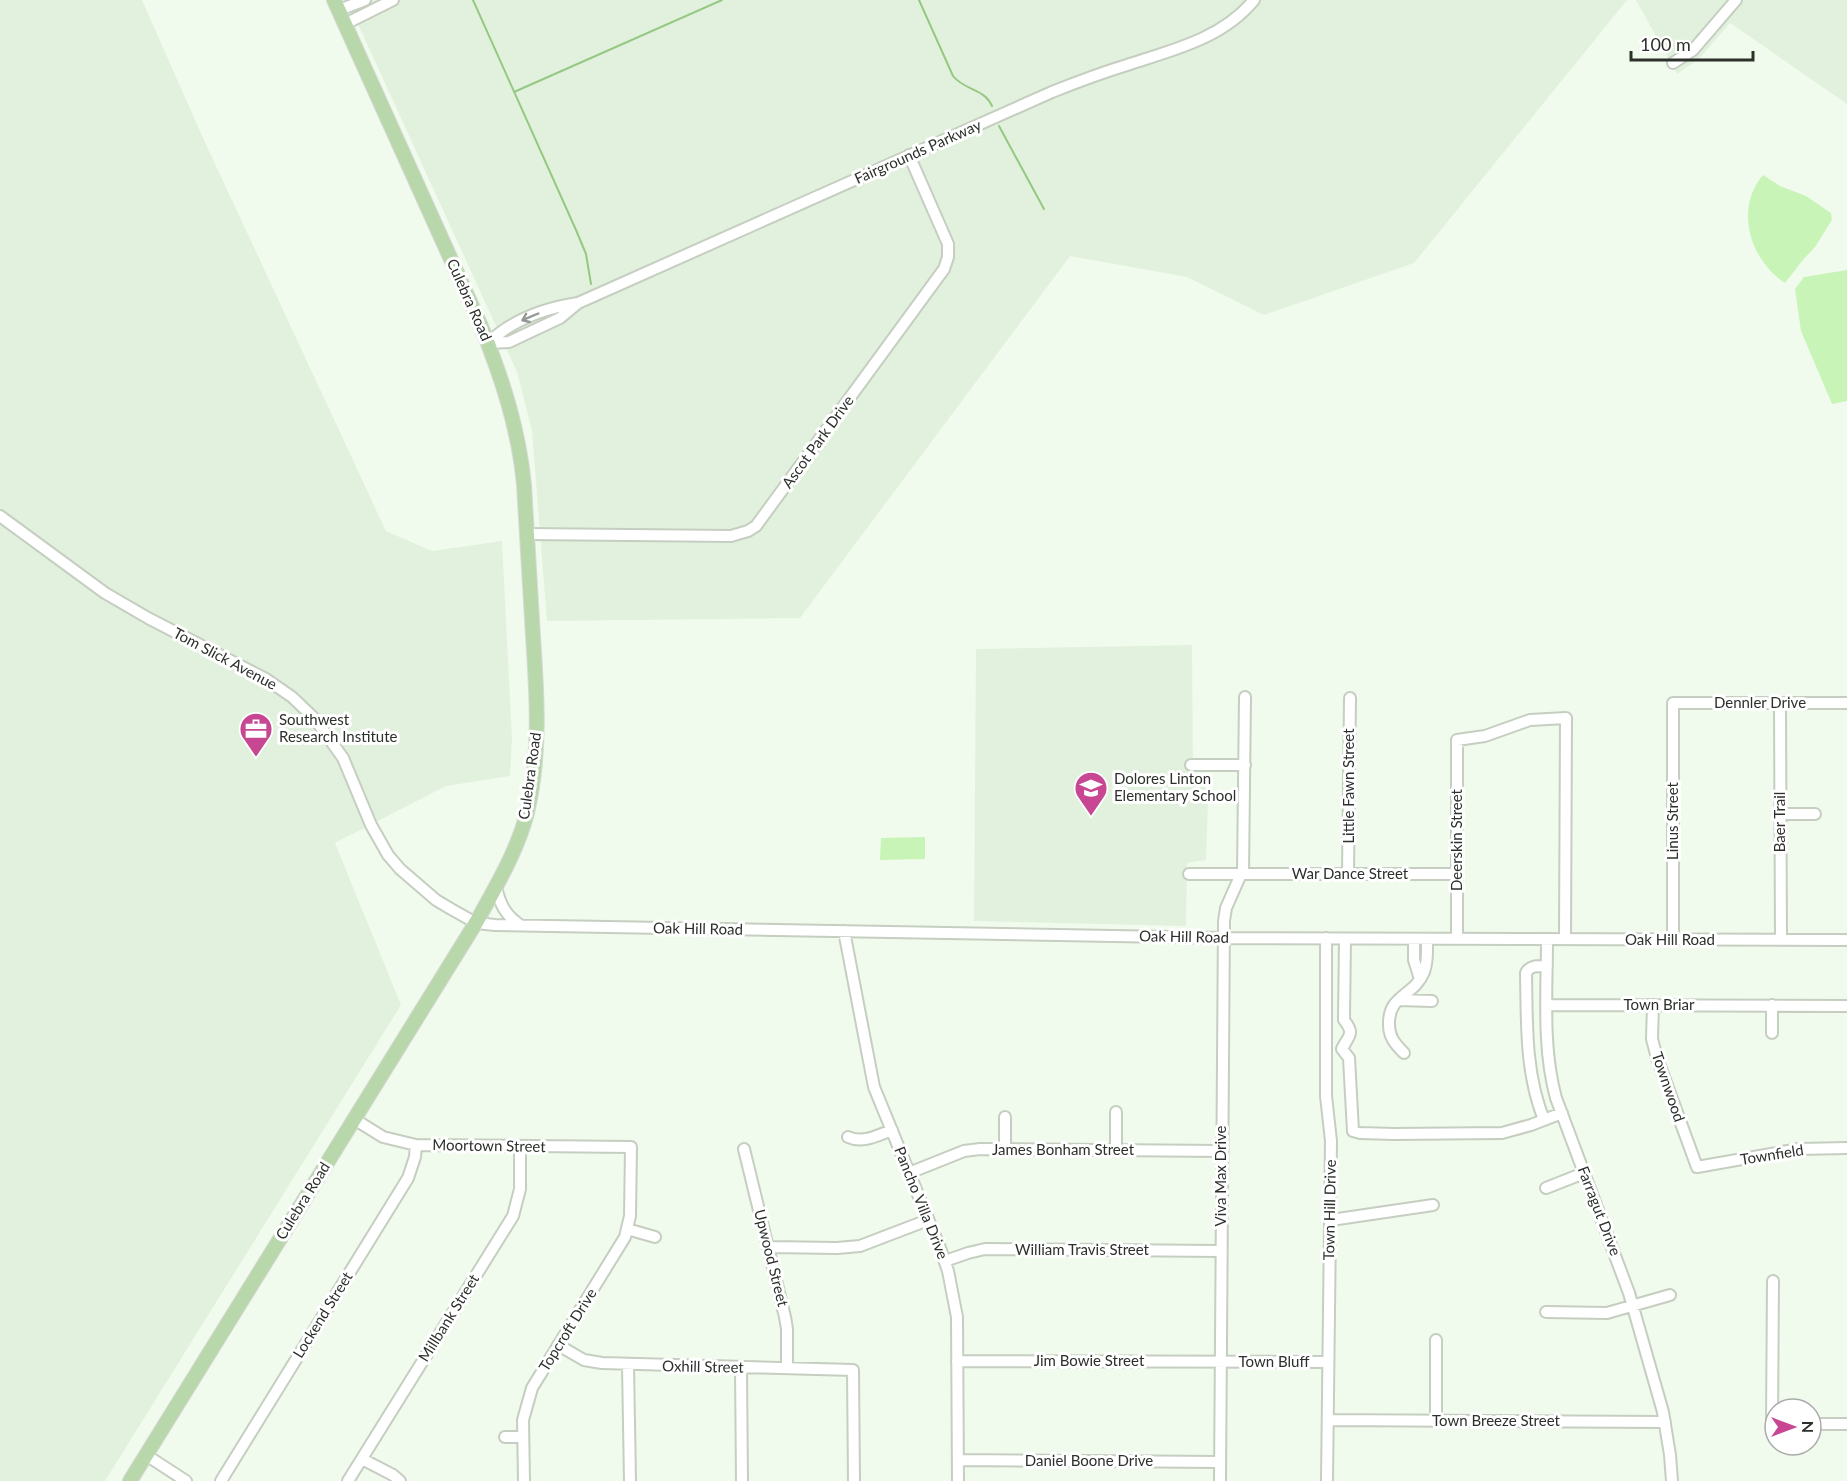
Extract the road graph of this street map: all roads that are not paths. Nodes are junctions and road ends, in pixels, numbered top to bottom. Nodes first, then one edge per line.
1 (365, 0) edge
2 (393, 0) edge
3 (1254, 0) edge
4 (1736, 0) edge
5 (337, 5) edge
6 (345, 24) junction
7 (1673, 63) dead end
8 (909, 156) junction
9 (488, 343) junction
10 (0, 516) edge
11 (527, 534) junction
12 (1245, 697) dead end
13 (1350, 698) dead end
14 (1673, 703) joint
15 (1847, 703) edge
16 (1780, 704) junction
17 (1191, 765) dead end
18 (1245, 765) junction
19 (1780, 814) junction
20 (1815, 814) dead end
21 (1189, 874) dead end
22 (1242, 874) junction
23 (1348, 874) junction
24 (1456, 874) junction
25 (496, 887) junction
26 (476, 923) junction
27 (520, 925) junction
28 (844, 931) junction
29 (1224, 938) junction
30 (1326, 938) junction
31 (1345, 939) junction
32 (1414, 939) junction
33 (1427, 939) junction
34 (1457, 939) junction
35 (1547, 939) junction
36 (1565, 939) junction
37 (1673, 940) junction
38 (1781, 940) junction
39 (1847, 940) edge
40 (1547, 966) junction
41 (1420, 979) junction
42 (1399, 1000) junction
43 (1432, 1001) dead end
44 (1547, 1005) junction
45 (1653, 1005) junction
46 (1772, 1005) junction
47 (1847, 1006) edge
48 (1772, 1033) dead end
49 (1404, 1053) dead end
50 (1116, 1113) dead end
51 (1562, 1113) junction
52 (1005, 1117) dead end
53 (354, 1119) junction
54 (1544, 1120) junction
55 (892, 1130) junction
56 (848, 1137) dead end
57 (416, 1145) junction
58 (520, 1146) junction
59 (631, 1147) joint
60 (1847, 1148) edge
61 (744, 1149) dead end
62 (1005, 1150) junction
63 (1221, 1150) junction
64 (1116, 1151) junction
65 (1696, 1167) joint
66 (909, 1173) junction
67 (1584, 1173) junction
68 (1546, 1188) dead end
69 (1433, 1204) dead end
70 (928, 1220) junction
71 (1331, 1220) junction
72 (627, 1229) junction
73 (655, 1237) dead end
74 (769, 1247) junction
75 (1221, 1251) junction
76 (945, 1261) junction
77 (1773, 1281) dead end
78 (1670, 1295) dead end
79 (1633, 1307) junction
80 (1546, 1312) dead end
81 (1436, 1340) dead end
82 (558, 1346) junction
83 (957, 1361) junction
84 (1220, 1362) junction
85 (1328, 1362) junction
86 (628, 1365) junction
87 (741, 1368) junction
88 (787, 1368) junction
89 (1774, 1397) edge
90 (1328, 1420) junction
91 (1436, 1421) junction
92 (1665, 1422) junction
93 (1823, 1424) edge
94 (1847, 1424) edge
95 (505, 1437) dead end
96 (523, 1437) junction
97 (146, 1455) junction
98 (362, 1459) junction
99 (958, 1460) junction
100 (1220, 1461) junction
101 (130, 1481) edge
102 (186, 1481) edge
103 (221, 1481) edge
104 (348, 1481) edge
105 (400, 1481) edge
106 (524, 1481) edge
107 (630, 1481) edge
108 (742, 1481) edge
109 (854, 1481) edge
110 (958, 1481) edge
111 (1220, 1481) edge
112 (1328, 1481) edge
113 (1672, 1481) edge

1 - 5 street
2 - 6 street
3 - 8 street, Fairgrounds Parkway
4 - 7 street
5 - 6 main road, Culebra Road
6 - 9 main road, Culebra Road
8 - 9 street, Fairgrounds Parkway
8 - 11 street, Ascot Park Drive
9 - 11 main road, Culebra Road
10 - 26 street, Tom Slick Avenue
11 - 25 main road, Culebra Road
12 - 18 street, Viva Max Drive
13 - 23 street, Little Fawn Street
14 - 16 street, Dennler Drive
14 - 37 street, Linus Street
15 - 16 street, Dennler Drive
16 - 19 street, Baer Trail
17 - 18 street
18 - 22 street, Viva Max Drive
19 - 20 street
19 - 38 street, Baer Trail
21 - 22 street, War Dance Street
22 - 23 street, War Dance Street
22 - 29 street, Viva Max Drive
23 - 24 street, War Dance Street
24 - 34 street, Deerskin Street
24 - 36 street, Deerskin Street
25 - 26 main road, Culebra Road
25 - 27 street
26 - 27 street, Oak Hill Road
26 - 53 main road, Culebra Road
27 - 28 street, Oak Hill Road
28 - 29 street, Oak Hill Road
28 - 55 street, Pancho Villa Drive
29 - 30 street, Oak Hill Road
29 - 63 street, Viva Max Drive
30 - 31 street, Oak Hill Road
30 - 71 street, Town Hill Drive
31 - 32 street, Oak Hill Road
31 - 54 street
32 - 33 street, Oak Hill Road
32 - 41 street
33 - 34 street, Oak Hill Road
33 - 41 street
34 - 35 street, Oak Hill Road
35 - 36 street, Oak Hill Road
35 - 40 street, Farragut Drive
36 - 37 street, Oak Hill Road
37 - 38 street, Oak Hill Road
38 - 39 street, Oak Hill Road
40 - 44 street, Farragut Drive
40 - 54 street
41 - 42 street
42 - 43 street
42 - 49 street
44 - 45 street, Town Briar
44 - 51 street, Farragut Drive
45 - 46 street, Town Briar
45 - 65 street, Townwood
46 - 47 street, Town Briar
46 - 48 street
50 - 64 street
51 - 54 street
51 - 67 street, Farragut Drive
52 - 62 street
53 - 57 street, Moortown Street
53 - 97 main road, Culebra Road
55 - 56 street
55 - 66 street, Pancho Villa Drive
57 - 58 street, Moortown Street
57 - 103 street, Lockend Street
58 - 59 street, Moortown Street
58 - 98 street, Millbank Street
59 - 72 street, Topcroft Drive
60 - 65 street, Townfield
61 - 74 street, Upwood Street
62 - 64 street, James Bonham Street
62 - 66 street, James Bonham Street
63 - 64 street, James Bonham Street
63 - 75 street, Viva Max Drive
66 - 70 street, Pancho Villa Drive
67 - 68 street
67 - 79 street, Farragut Drive
69 - 71 street
70 - 74 street
70 - 76 street, Pancho Villa Drive
71 - 85 street, Town Hill Drive
72 - 73 street
72 - 82 street, Topcroft Drive
74 - 88 street, Upwood Street
75 - 76 street, William Travis Street
75 - 84 street, Viva Max Drive
76 - 83 street, Pancho Villa Drive
77 - 89 street
78 - 79 street
79 - 80 street
79 - 92 street, Farragut Drive
81 - 91 street
82 - 86 street, Oxhill Street
82 - 96 street, Topcroft Drive
83 - 84 street, Jim Bowie Street
83 - 99 street, Pancho Villa Drive
84 - 85 street, Town Bluff
84 - 100 street, Viva Max Drive
85 - 90 street, Town Hill Drive
86 - 87 street, Oxhill Street
86 - 107 street
87 - 88 street, Oxhill Street
87 - 108 street
88 - 109 street, Oxhill Street
90 - 91 street, Town Breeze Street
90 - 112 street, Town Hill Drive
91 - 92 street, Town Breeze Street
92 - 113 street, Farragut Drive
93 - 94 street
95 - 96 street
96 - 106 street, Topcroft Drive
97 - 101 main road, Culebra Road
97 - 102 street
98 - 104 street, Millbank Street
98 - 105 street
99 - 100 street, Daniel Boone Drive
99 - 110 street, Pancho Villa Drive
100 - 111 street, Viva Max Drive

